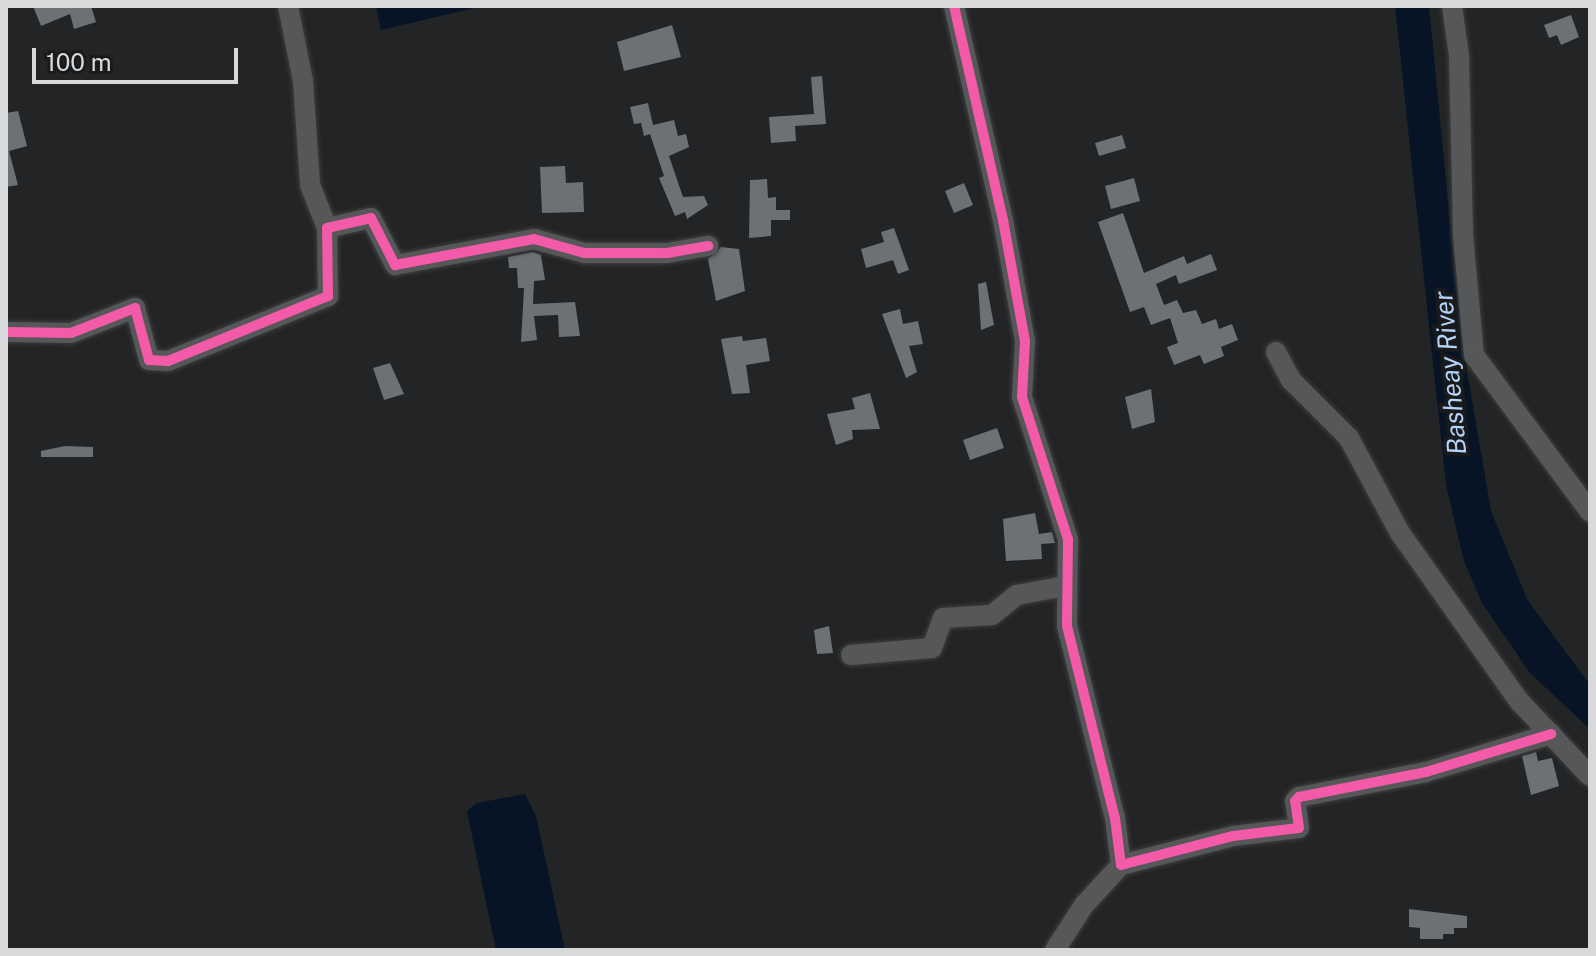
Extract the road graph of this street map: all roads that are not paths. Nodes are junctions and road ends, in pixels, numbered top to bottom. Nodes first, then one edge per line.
1 (288, 6) edge
2 (954, 6) edge
3 (1452, 6) edge
4 (327, 228) junction
5 (708, 246) dead end
6 (6, 332) edge
7 (1276, 352) dead end
8 (1590, 512) edge
9 (1065, 586) junction
10 (851, 655) dead end
11 (1551, 734) junction
12 (1590, 776) edge
13 (1121, 865) junction
14 (1055, 950) edge

1 - 4 street
2 - 9 street
3 - 8 street
4 - 5 street
4 - 6 street
7 - 11 street
9 - 10 street
9 - 13 street
11 - 12 street
11 - 13 street
13 - 14 street

